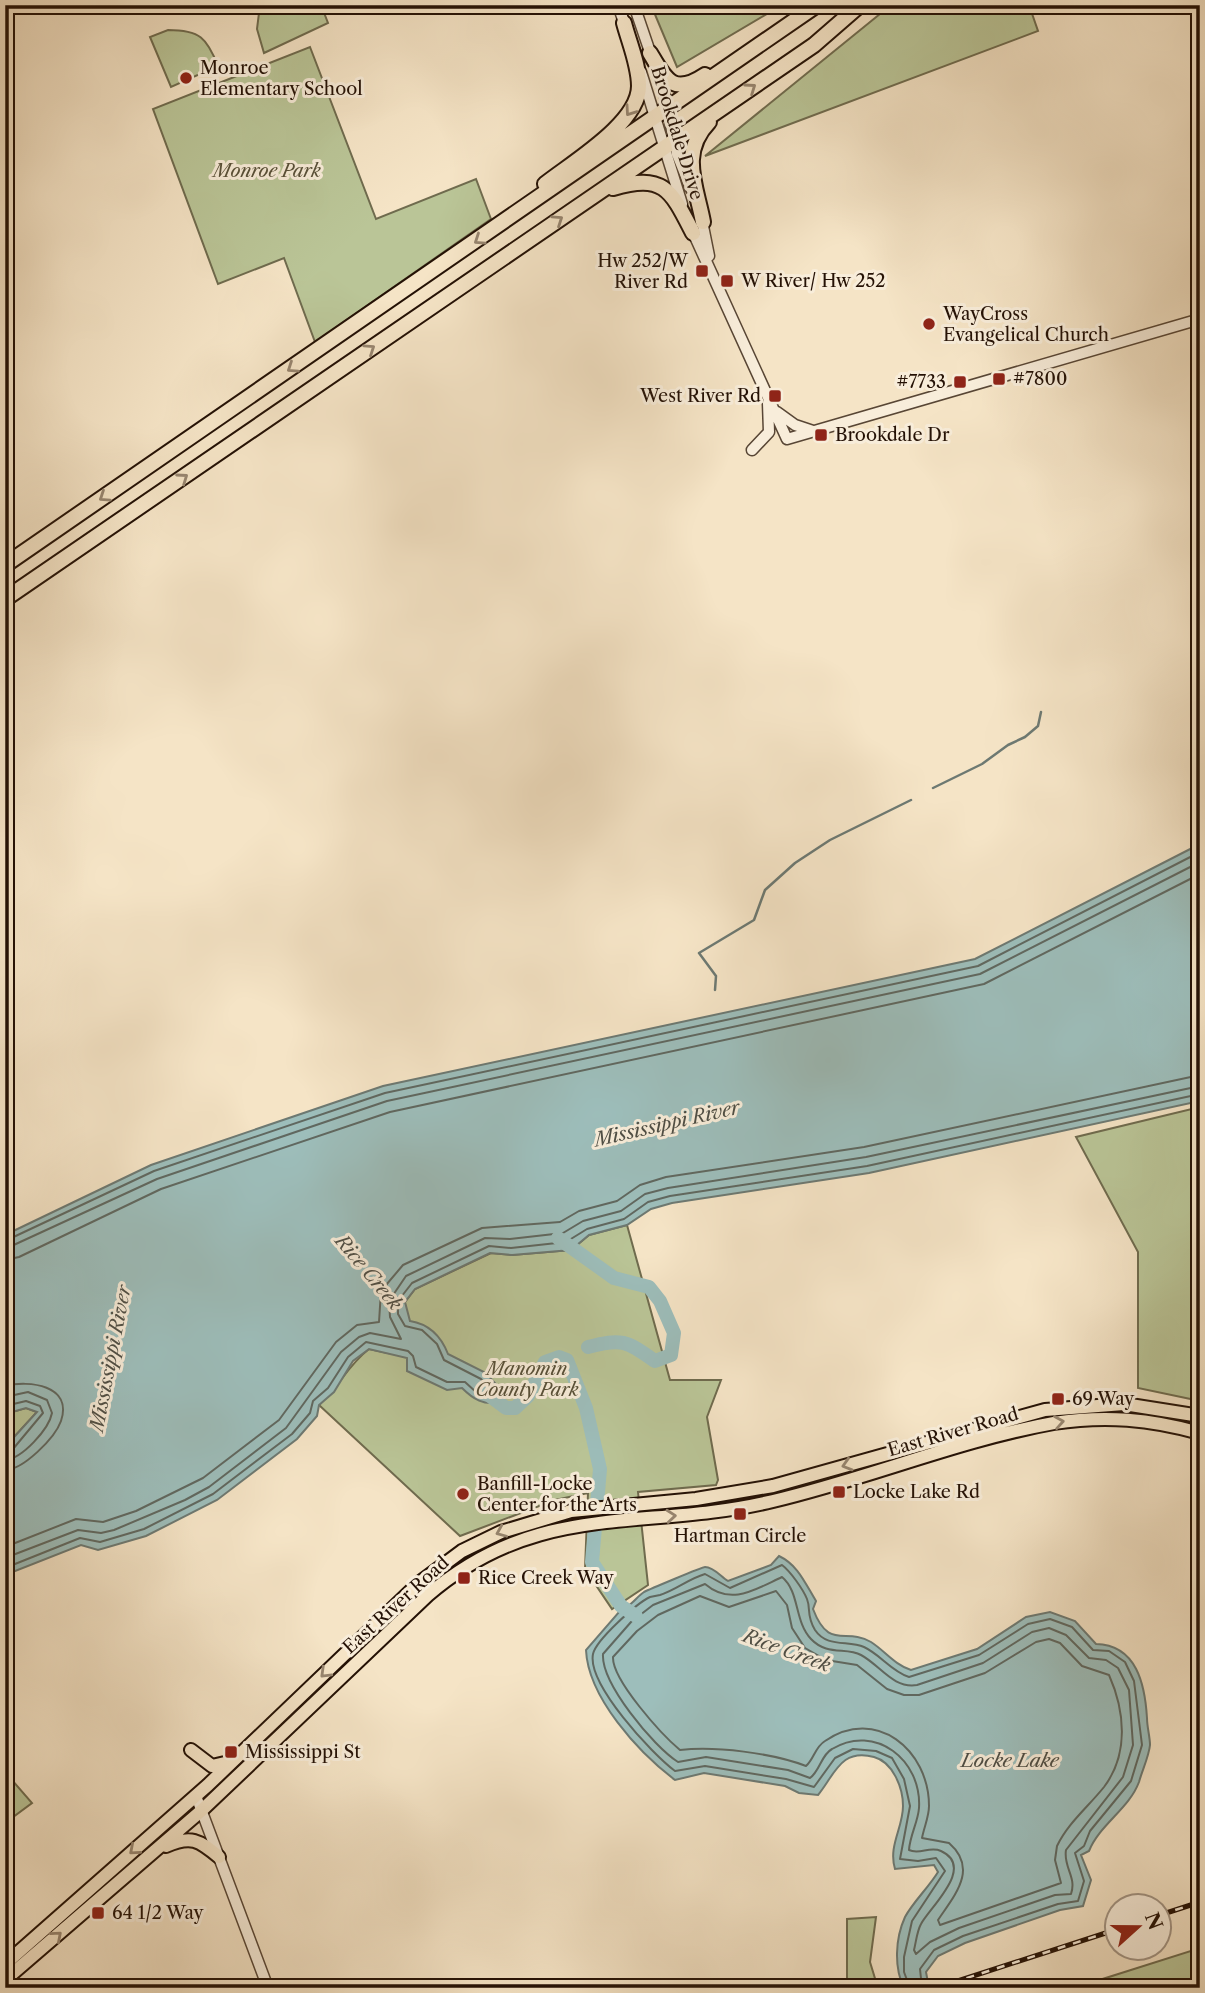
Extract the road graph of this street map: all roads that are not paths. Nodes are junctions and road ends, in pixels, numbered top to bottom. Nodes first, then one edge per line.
1 (618, 5) edge
2 (634, 5) edge
3 (860, 5) edge
4 (816, 6) edge
5 (624, 23) junction
6 (650, 53) junction
7 (725, 106) junction
8 (662, 114) junction
9 (669, 144) junction
10 (598, 193) junction
11 (510, 219) junction
12 (698, 227) junction
13 (1200, 319) edge
14 (765, 388) junction
15 (775, 409) junction
16 (813, 431) junction
17 (752, 450) dead end
18 (5, 565) edge
19 (5, 599) edge
20 (1200, 1416) edge
21 (1200, 1433) edge
22 (191, 1750) dead end
23 (236, 1759) junction
24 (196, 1796) junction
25 (201, 1811) junction
26 (156, 1850) junction
27 (219, 1857) junction
28 (5, 1964) edge
29 (5, 1980) edge
30 (268, 1988) edge

1 - 5 street, Brookdale Drive
2 - 6 street, Brookdale Drive
7 -> 3 highway
4 - 6 highway
4 - 8 highway
5 - 8 street, Brookdale Drive
5 -> 11 highway
6 - 8 street, Brookdale Drive
7 - 9 highway
7 - 12 highway
8 - 9 street, Brookdale Drive
8 - 11 highway
9 - 10 highway
9 - 12 street, Brookdale Drive
10 - 12 highway
19 -> 10 highway
11 -> 18 highway
12 - 14 street, Brookdale Drive
13 - 16 street
14 - 15 street, Brookdale Drive
14 - 17 street
15 - 16 street
15 - 16 street, Brookdale Drive
20 -> 23 main road, East River Road
25 -> 21 main road, East River Road
22 - 23 main road
23 - 24 main road, East River Road
24 - 25 street
24 -> 28 main road, East River Road
25 - 26 main road, East River Road
25 - 27 street
26 - 27 main road
29 -> 26 main road, East River Road
27 - 30 street

